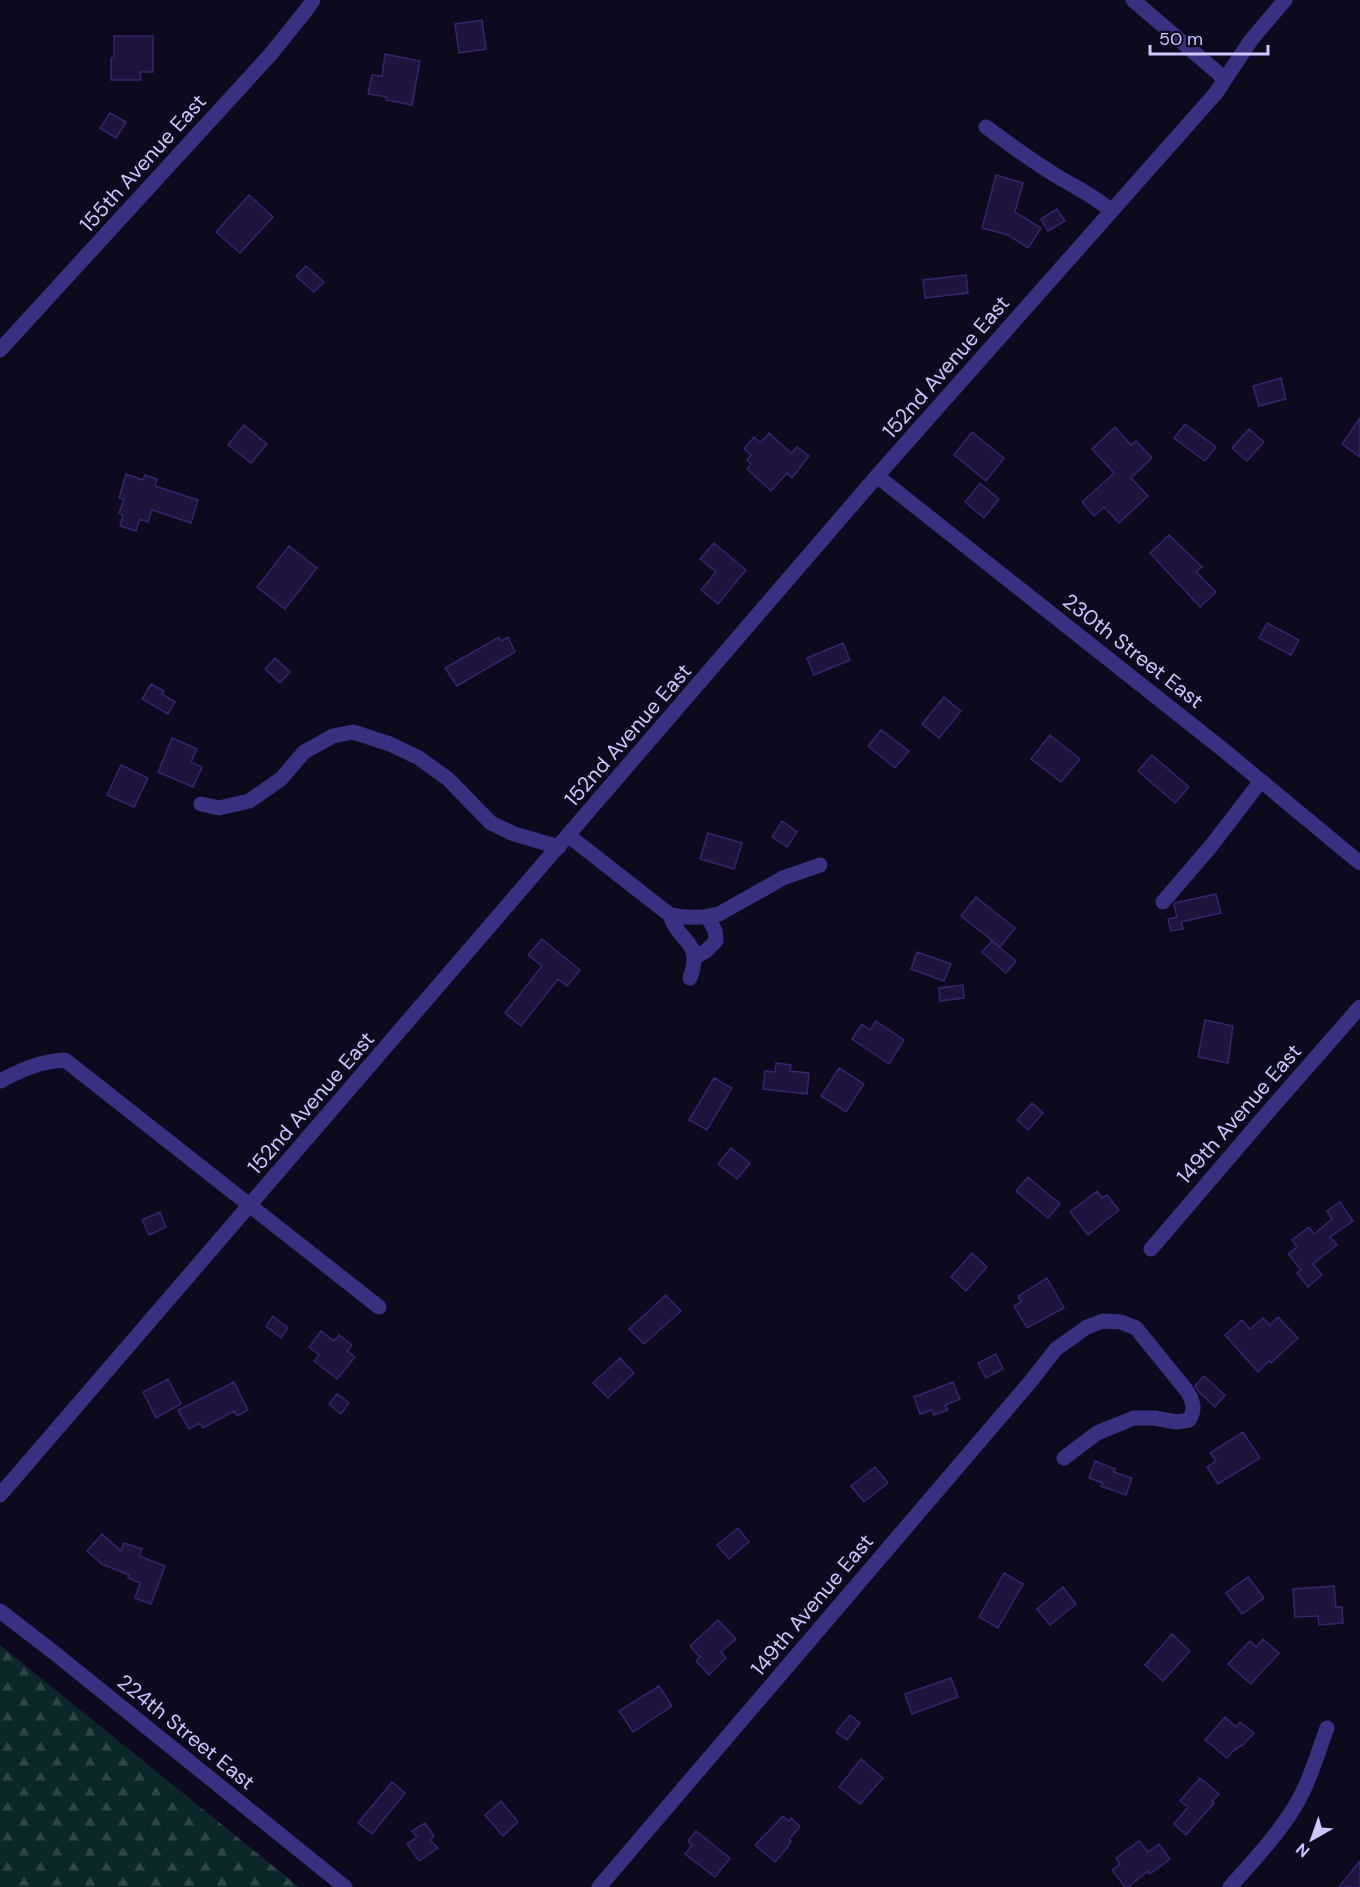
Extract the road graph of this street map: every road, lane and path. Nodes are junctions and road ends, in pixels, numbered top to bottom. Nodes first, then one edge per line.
1 (313, 0) edge
2 (1133, 0) edge
3 (1285, 0) edge
4 (1225, 79) junction
5 (986, 127) dead end
6 (1111, 211) junction
7 (0, 350) edge
8 (877, 477) junction
9 (1260, 781) junction
10 (201, 804) dead end
11 (564, 842) junction
12 (1360, 863) edge
13 (820, 865) dead end
14 (1162, 902) dead end
15 (670, 915) junction
16 (708, 917) junction
17 (695, 957) junction
18 (690, 978) dead end
19 (1360, 1007) edge
20 (0, 1081) edge
21 (250, 1206) junction
22 (1151, 1249) dead end
23 (379, 1307) dead end
24 (1064, 1458) dead end
25 (0, 1495) edge
26 (0, 1611) edge
27 (1327, 1728) dead end
28 (345, 1887) edge
29 (598, 1887) edge
30 (1230, 1887) edge

1 - 7 street, 155th Avenue East
2 - 4 street
3 - 4 street, 152nd Avenue East
4 - 6 street, 152nd Avenue East
5 - 6 street
6 - 8 street, 152nd Avenue East
8 - 9 street, 230th Street East
8 - 11 street, 152nd Avenue East
9 - 12 street, 230th Street East
9 - 14 street
10 - 11 street
11 - 15 street
11 - 21 street, 152nd Avenue East
13 - 16 street
15 - 16 street
15 - 17 street
16 - 17 street
17 - 18 street
19 - 22 street, 149th Avenue East
20 - 21 street
21 - 23 street
21 - 25 street, 152nd Avenue East
24 - 29 street, 149th Avenue East
26 - 28 street, 224th Street East
27 - 30 street

